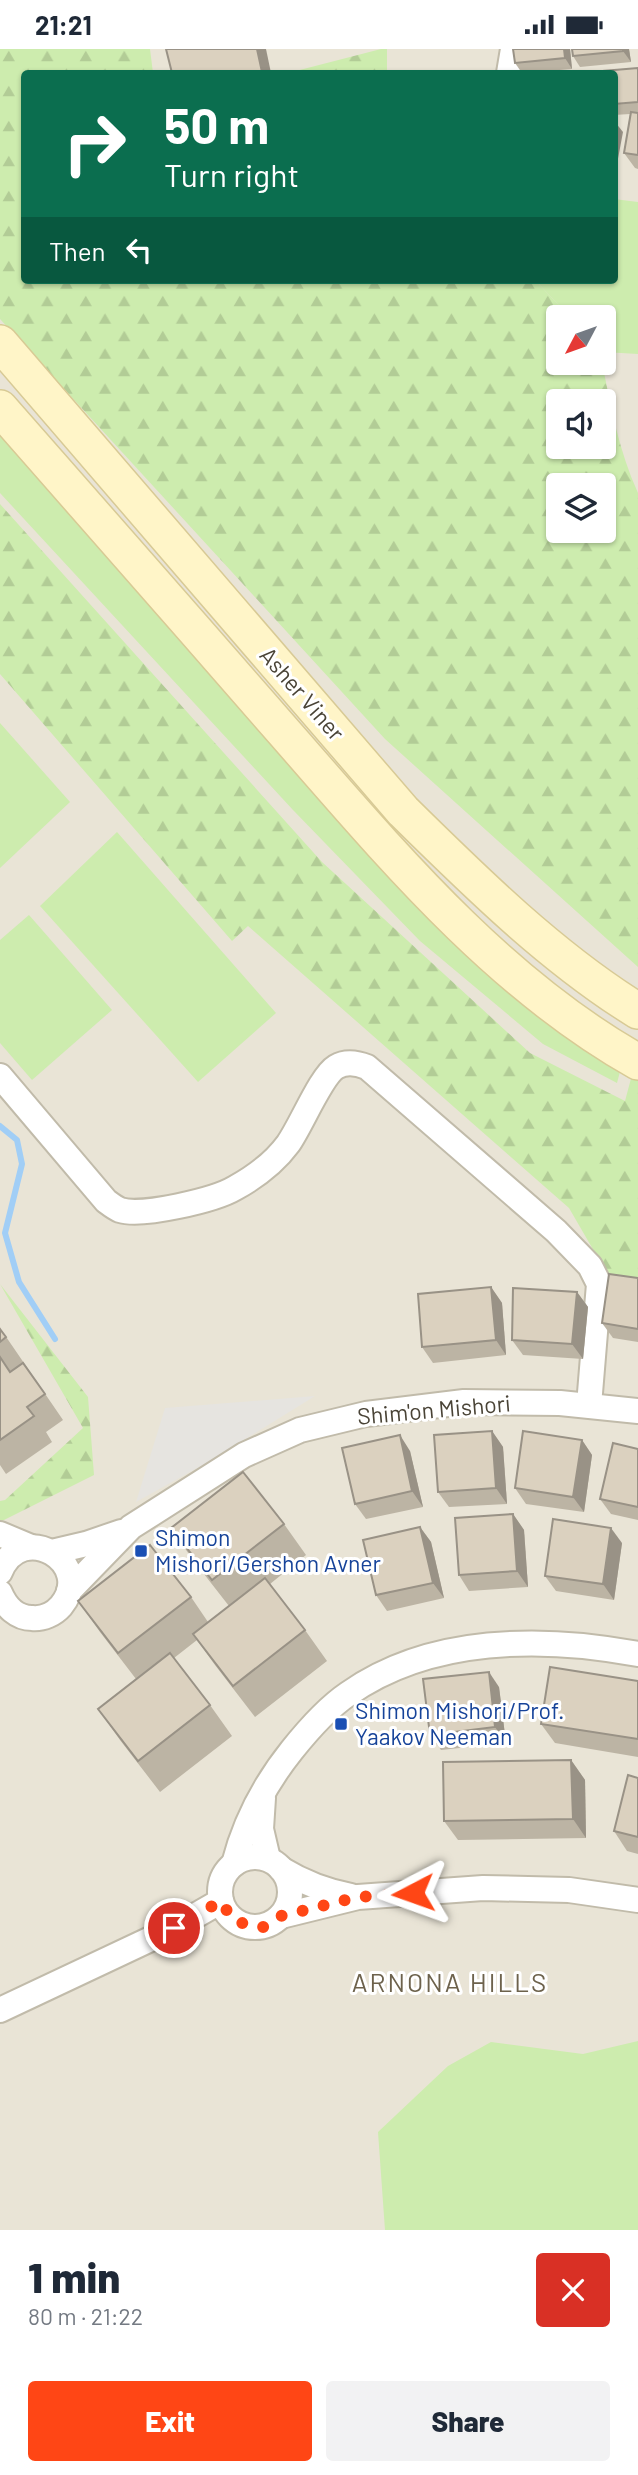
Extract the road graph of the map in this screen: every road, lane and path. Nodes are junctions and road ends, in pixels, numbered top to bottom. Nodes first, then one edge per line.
1 (513, 49) edge
2 (510, 70) edge
3 (0, 343) edge
4 (0, 408) edge
5 (638, 1011) edge
6 (638, 1062) edge
7 (0, 1076) edge
8 (589, 1405) junction
9 (638, 1411) edge
10 (131, 1527) junction
11 (0, 1534) edge
12 (41, 1550) junction
13 (0, 1572) edge
14 (69, 1591) junction
15 (0, 1593) edge
16 (638, 1654) edge
17 (264, 1790) junction
18 (234, 1864) junction
19 (275, 1864) junction
20 (358, 1897) junction
21 (638, 1900) edge
22 (221, 1901) junction
23 (281, 1916) junction
24 (0, 2010) edge

1 - 2 street
3 - 5 main road, Asher Viner
4 - 6 main road, Asher Viner
7 - 8 street
8 - 9 street, Shim'on Mishori
8 - 10 street, Shim'on Mishori
10 - 12 street, Shim'on Mishori
10 - 14 street, Shim'on Mishori
11 - 12 street
12 - 13 street
12 - 14 street
14 - 15 street, Shim'on Mishori
16 - 17 street
17 - 18 street
17 - 19 street
18 - 19 street
18 - 22 street
19 - 20 street
19 - 23 street
20 - 21 street
20 - 23 street
22 - 23 street
22 - 24 street

